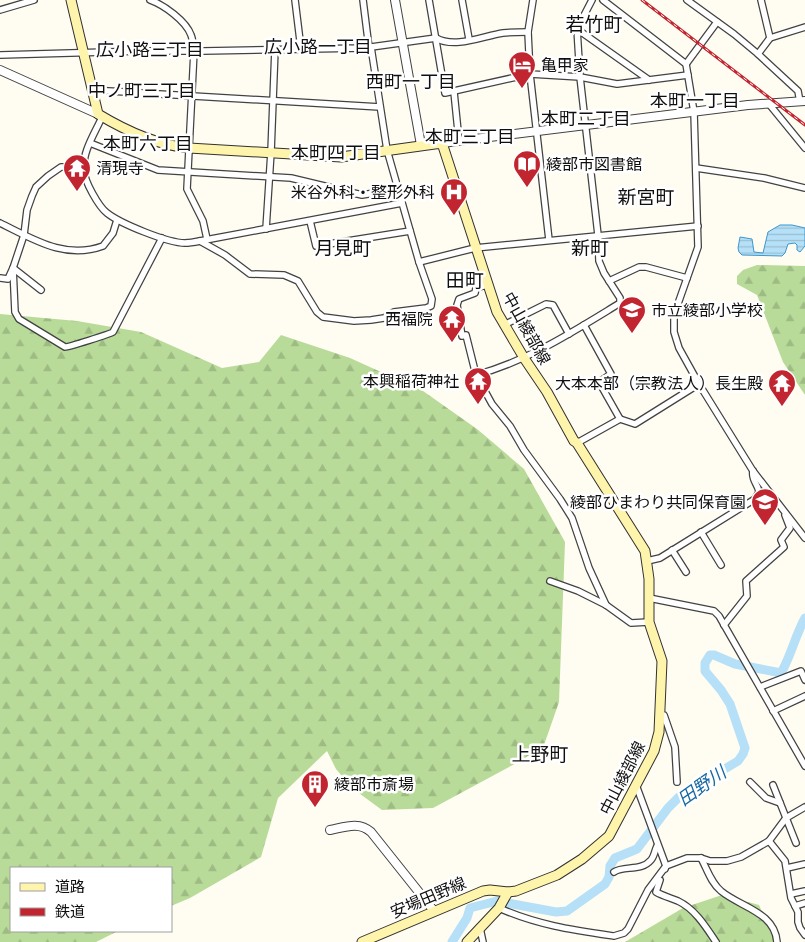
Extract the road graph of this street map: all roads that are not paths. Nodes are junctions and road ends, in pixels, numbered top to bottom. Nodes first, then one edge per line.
1 (3, 0) edge
2 (34, 0) edge
3 (71, 0) edge
4 (150, 0) edge
5 (295, 0) edge
6 (363, 0) edge
7 (395, 0) edge
8 (429, 0) edge
9 (462, 0) edge
10 (533, 0) edge
11 (592, 0) edge
12 (603, 0) edge
13 (687, 0) edge
14 (761, 0) edge
15 (2, 9) edge
16 (717, 22) junction
17 (805, 27) edge
18 (576, 29) junction
19 (528, 32) junction
20 (436, 38) junction
21 (770, 38) junction
22 (469, 40) junction
23 (401, 42) junction
24 (370, 48) junction
25 (275, 49) junction
26 (301, 49) junction
27 (194, 51) junction
28 (84, 54) junction
29 (758, 54) junction
30 (0, 55) edge
31 (686, 64) junction
32 (0, 70) edge
33 (530, 74) junction
34 (688, 75) junction
35 (580, 77) junction
36 (649, 80) junction
37 (92, 90) junction
38 (454, 92) junction
39 (192, 96) junction
40 (273, 100) junction
41 (803, 101) edge
42 (769, 104) junction
43 (380, 107) junction
44 (694, 112) junction
45 (100, 116) junction
46 (585, 125) junction
47 (536, 131) junction
48 (459, 141) junction
49 (90, 143) junction
50 (442, 143) junction
51 (421, 146) junction
52 (189, 148) junction
53 (805, 148) edge
54 (387, 150) junction
55 (271, 152) junction
56 (696, 168) junction
57 (84, 171) junction
58 (187, 173) junction
59 (269, 177) junction
60 (805, 188) edge
61 (398, 189) junction
62 (402, 204) junction
63 (117, 220) junction
64 (310, 221) junction
65 (0, 223) edge
66 (698, 226) junction
67 (266, 229) junction
68 (410, 231) junction
69 (24, 235) junction
70 (598, 235) junction
71 (162, 238) junction
72 (207, 239) junction
73 (549, 240) junction
74 (200, 241) junction
75 (475, 248) junction
76 (419, 262) junction
77 (14, 268) junction
78 (0, 278) edge
79 (687, 278) junction
80 (609, 281) junction
81 (487, 284) junction
82 (40, 290) dead end
83 (504, 325) junction
84 (584, 325) junction
85 (569, 334) junction
86 (524, 358) junction
87 (476, 375) junction
88 (700, 384) junction
89 (620, 419) junction
90 (577, 443) junction
91 (753, 471) junction
92 (783, 510) junction
93 (701, 532) junction
94 (805, 538) edge
95 (672, 550) junction
96 (648, 561) junction
97 (721, 565) dead end
98 (686, 572) dead end
99 (550, 582) dead end
100 (649, 598) junction
101 (606, 605) junction
102 (649, 622) junction
103 (724, 625) junction
104 (805, 680) edge
105 (760, 688) junction
106 (805, 696) edge
107 (773, 711) junction
108 (660, 715) junction
109 (802, 756) edge
110 (805, 766) edge
111 (677, 782) dead end
112 (750, 782) dead end
113 (636, 784) junction
114 (773, 785) dead end
115 (780, 803) junction
116 (805, 807) edge
117 (786, 818) junction
118 (330, 830) dead end
119 (769, 841) junction
120 (796, 843) dead end
121 (658, 846) junction
122 (701, 858) junction
123 (805, 864) edge
124 (666, 866) junction
125 (786, 868) junction
126 (614, 872) dead end
127 (805, 891) edge
128 (791, 894) junction
129 (503, 901) junction
130 (805, 903) edge
131 (795, 906) junction
132 (434, 911) junction
133 (805, 917) edge
134 (798, 919) junction
135 (480, 928) junction
136 (804, 932) edge
137 (362, 942) edge
138 (467, 942) edge
139 (483, 942) edge
140 (716, 942) edge
141 (777, 942) edge

1 - 15 street
2 - 15 street
3 - 28 main road
4 - 27 street
5 - 26 street
6 - 24 street
7 - 23 street
8 - 20 street
9 - 22 street
10 - 19 street
11 - 18 street
12 - 31 street
13 - 16 street
14 - 21 street
16 - 29 street
16 - 31 street
17 - 21 street
18 - 35 street
18 - 36 street
19 - 22 street
19 - 33 street
20 - 22 street
20 - 23 street
20 - 38 street
21 - 29 street
23 - 24 street
23 - 51 street
24 - 26 street
24 - 43 street
25 - 26 street
25 - 27 street
25 - 40 street
27 - 28 street
27 - 39 street
28 - 30 street
28 - 37 main road
29 - 41 street
31 - 34 street
32 - 45 street
33 - 35 street
33 - 38 street
33 - 47 street
34 - 36 street
34 - 44 street
35 - 36 street
35 - 46 street
37 - 39 street
37 - 45 main road
38 - 48 street
39 - 40 street
39 - 52 street
40 - 43 street
40 - 55 street
41 - 42 street
42 - 44 street
42 - 53 street
43 - 54 street
44 - 46 street
44 - 56 street
45 - 49 street
45 - 52 main road
46 - 47 street
46 - 70 street
47 - 48 street
47 - 73 street
48 - 50 street
49 - 57 street
49 - 58 street
50 - 51 main road
50 - 75 main road, 中山綾部線
51 - 54 main road
52 - 55 main road
52 - 58 street
54 - 55 main road
54 - 61 street
55 - 59 street
56 - 60 street
56 - 66 street
57 - 63 street
57 - 69 street
58 - 59 street
58 - 72 street
59 - 61 street
59 - 67 street
61 - 62 street
62 - 64 street
62 - 68 street
63 - 69 street
63 - 71 street
64 - 67 street
64 - 68 street
65 - 69 street
66 - 70 street
66 - 79 street
67 - 72 street
68 - 76 street
69 - 77 street
70 - 73 street
70 - 80 street
71 - 74 street
71 - 77 street
72 - 74 street
73 - 75 street
74 - 76 street
75 - 76 street
75 - 81 main road, 中山綾部線
77 - 78 street
77 - 82 street
79 - 80 street
79 - 88 street
80 - 84 street
81 - 83 main road, 中山綾部線
81 - 87 street
83 - 85 street
83 - 86 main road, 中山綾部線
84 - 85 street
84 - 89 street
85 - 86 street
86 - 87 street
86 - 90 main road, 中山綾部線
87 - 101 street
88 - 89 street
88 - 91 street
89 - 90 street
90 - 96 main road, 中山綾部線
91 - 92 street
91 - 93 street
92 - 94 street
92 - 103 street
93 - 95 street
93 - 97 street
95 - 96 street
95 - 98 street
96 - 100 main road, 中山綾部線
99 - 101 street
100 - 102 main road, 中山綾部線
100 - 103 street
101 - 102 street
102 - 108 main road, 中山綾部線
103 - 105 street
104 - 105 street
105 - 107 street
106 - 107 street
107 - 109 street
108 - 111 street
108 - 113 main road, 中山綾部線
109 - 110 street
112 - 115 street
113 - 121 street
113 - 129 main road, 中山綾部線
114 - 115 street
115 - 117 street
116 - 117 street
117 - 119 street
117 - 120 street
118 - 132 street
119 - 122 street
119 - 125 street
121 - 124 street
121 - 126 street
122 - 124 street
122 - 141 street
123 - 125 street
124 - 129 street
124 - 140 street
125 - 128 street
127 - 128 street
128 - 131 street
129 - 132 main road, 安場田野線
129 - 135 main road
130 - 131 street
131 - 134 street
132 - 137 main road, 安場田野線
133 - 134 street
134 - 136 street
135 - 138 main road
135 - 139 street

